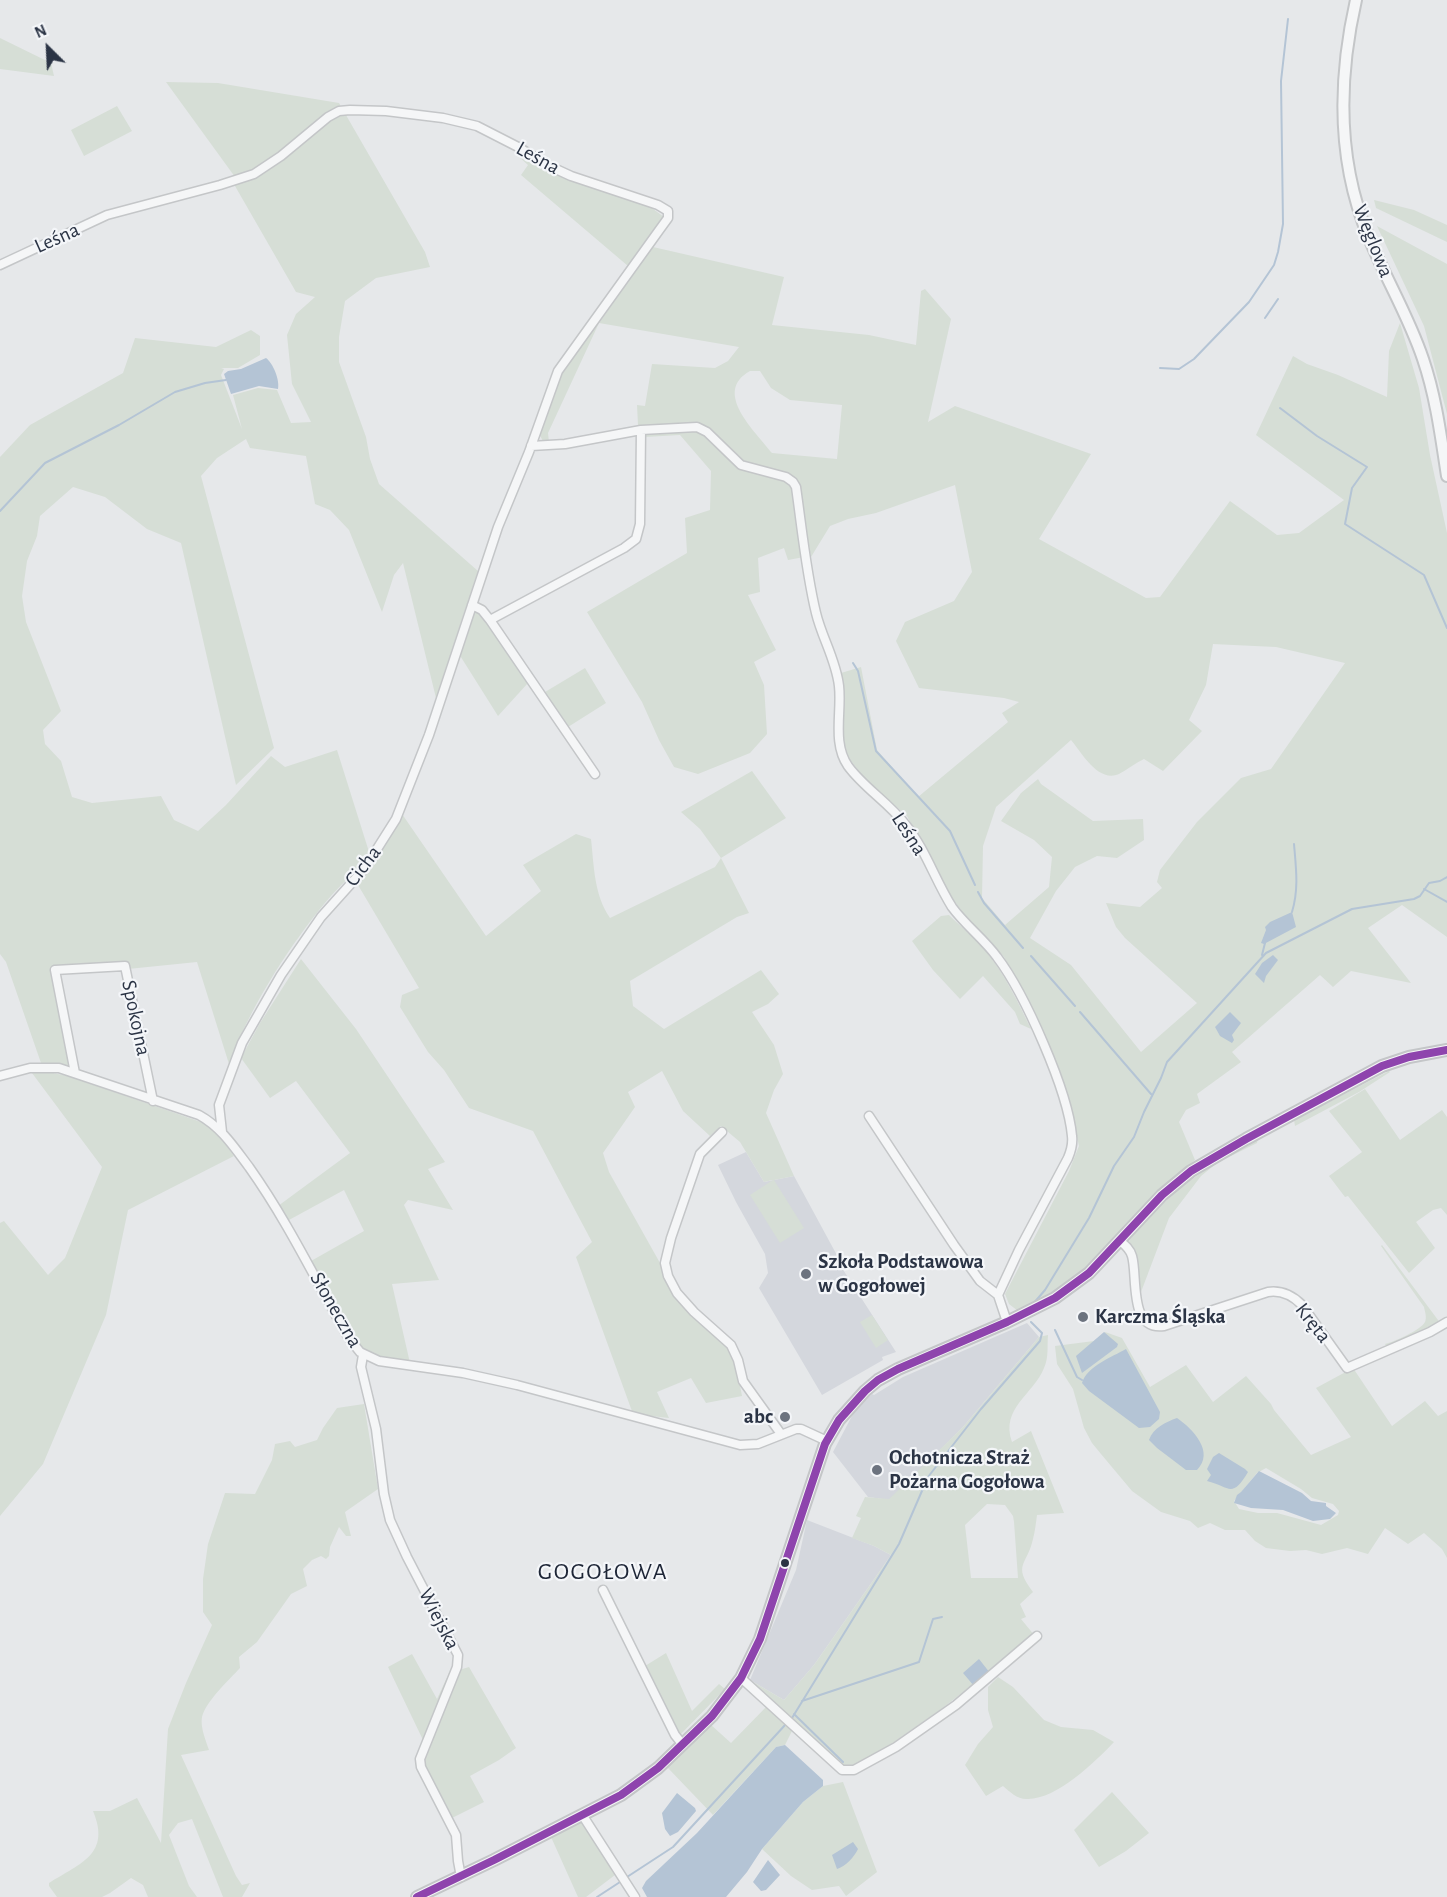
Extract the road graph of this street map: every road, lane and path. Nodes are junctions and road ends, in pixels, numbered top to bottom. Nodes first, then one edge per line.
1 (1356, 0) edge
2 (0, 265) edge
3 (641, 430) junction
4 (531, 446) junction
5 (1447, 476) edge
6 (472, 604) junction
7 (490, 620) junction
8 (595, 774) dead end
9 (1447, 1050) edge
10 (75, 1073) junction
11 (0, 1076) edge
12 (153, 1101) junction
13 (219, 1105) junction
14 (869, 1116) dead end
15 (201, 1117) junction
16 (222, 1132) junction
17 (722, 1132) dead end
18 (1120, 1241) junction
19 (998, 1295) junction
20 (1007, 1322) junction
21 (1447, 1322) edge
22 (363, 1355) junction
23 (781, 1434) junction
24 (827, 1441) junction
25 (603, 1590) dead end
26 (1037, 1636) dead end
27 (741, 1678) junction
28 (683, 1745) junction
29 (583, 1816) junction
30 (461, 1877) junction
31 (417, 1897) edge
32 (634, 1897) edge

1 - 5 street, Węglowa
2 - 4 street, Leśna
3 - 4 street
3 - 7 street
3 - 19 street, Leśna
4 - 6 street, Leśna
6 - 7 street
6 - 13 street, Cicha
7 - 8 street
9 - 18 street
10 - 11 street, Słoneczna
10 - 12 street, Słoneczna
10 - 12 street, Spokojna
12 - 15 street, Słoneczna
13 - 15 street
13 - 16 street, Cicha
14 - 19 street
15 - 16 street, Słoneczna
16 - 22 street, Słoneczna
17 - 23 street
18 - 20 street
18 - 21 street, Kręta
19 - 20 street
20 - 24 street
22 - 23 street, Słoneczna
22 - 30 street, Wiejska
23 - 24 street, Słoneczna
24 - 27 street
25 - 28 street
26 - 27 street
27 - 28 street
28 - 29 street
29 - 30 street
29 - 32 street
30 - 31 street

